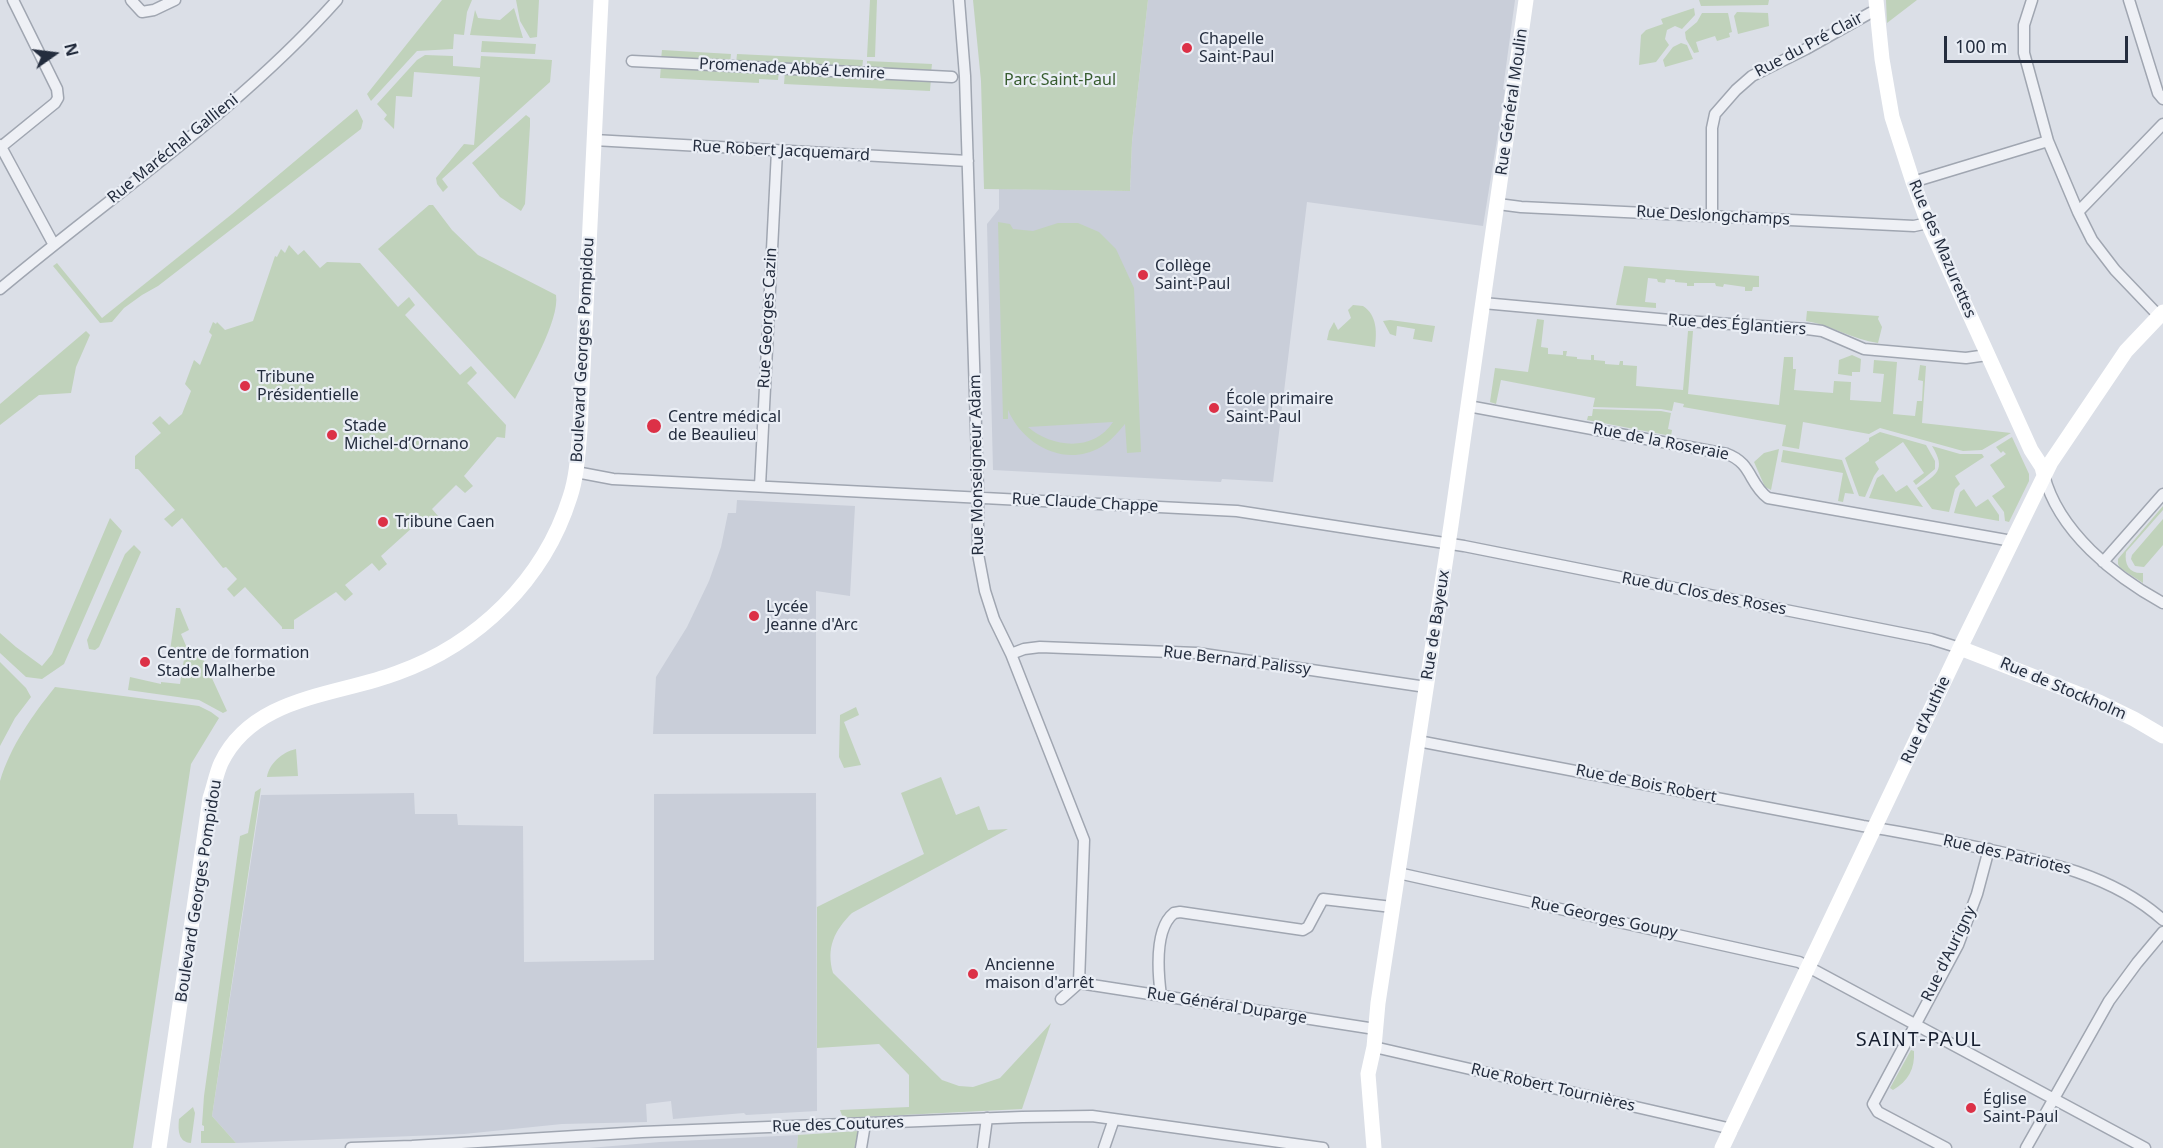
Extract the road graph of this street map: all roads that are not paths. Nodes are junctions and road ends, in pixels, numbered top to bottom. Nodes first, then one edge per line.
1 (13, 0) edge
2 (131, 0) edge
3 (175, 0) edge
4 (337, 0) edge
5 (601, 0) edge
6 (609, 0) edge
7 (959, 0) edge
8 (1526, 0) edge
9 (2032, 0) edge
10 (2129, 0) edge
11 (1877, 6) edge
12 (632, 61) dead end
13 (952, 77) dead end
14 (2163, 99) edge
15 (2163, 124) edge
16 (598, 141) junction
17 (2048, 141) junction
18 (1, 146) edge
19 (777, 151) junction
20 (968, 161) junction
21 (1913, 182) junction
22 (1497, 204) junction
23 (2078, 212) junction
24 (1712, 216) junction
25 (1928, 223) junction
26 (54, 245) junction
27 (0, 289) edge
28 (1483, 303) junction
29 (2161, 314) edge
30 (1988, 355) junction
31 (1468, 406) junction
32 (579, 472) junction
33 (2044, 475) junction
34 (760, 486) junction
35 (2163, 494) edge
36 (978, 497) junction
37 (2012, 541) junction
38 (1448, 543) junction
39 (2103, 562) junction
40 (2163, 603) edge
41 (1960, 648) junction
42 (1011, 654) junction
43 (1426, 687) junction
44 (2163, 736) edge
45 (1418, 741) junction
46 (1874, 828) junction
47 (1989, 849) junction
48 (1398, 873) junction
49 (1392, 907) junction
50 (2163, 920) edge
51 (2163, 932) edge
52 (1809, 966) junction
53 (1080, 983) junction
54 (1161, 996) junction
55 (1061, 999) dead end
56 (1916, 1024) junction
57 (1376, 1029) junction
58 (1374, 1047) junction
59 (2053, 1098) junction
60 (987, 1118) junction
61 (1114, 1119) junction
62 (866, 1124) junction
63 (1732, 1129) junction
64 (159, 1148) edge
65 (167, 1148) edge
66 (351, 1148) edge
67 (861, 1148) edge
68 (982, 1148) edge
69 (1104, 1148) edge
70 (1323, 1148) edge
71 (1374, 1148) edge
72 (1383, 1148) edge
73 (1722, 1148) edge
74 (1946, 1148) edge
75 (2026, 1148) edge
76 (2145, 1148) edge

1 - 18 street
2 - 3 street
4 - 26 street, Rue Maréchal Gallieni
5 - 16 street, Boulevard Georges Pompidou
6 - 16 street, Boulevard Georges Pompidou
7 - 20 street, Rue Monseigneur Adam
8 - 22 street, Rue Général Moulin
9 - 17 street
10 - 14 street
11 - 21 street, Rue des Mazurettes
11 - 24 street, Rue du Pré Clair
12 - 13 street, Promenade Abbé Lemire
15 - 23 street
16 - 19 street, Rue Robert Jacquemard
16 - 32 street, Boulevard Georges Pompidou
17 - 21 street
17 - 23 street
18 - 26 street
19 - 20 street, Rue Robert Jacquemard
19 - 34 street, Rue Georges Cazin
20 - 36 street, Rue Monseigneur Adam
21 - 25 street, Rue des Mazurettes
22 - 24 street, Rue Deslongchamps
22 - 28 street, Rue de Bayeux
23 - 29 street
24 - 25 street, Rue Deslongchamps
25 - 30 street, Rue des Mazurettes
26 - 27 street, Rue Maréchal Gallieni
28 - 30 street, Rue des Églantiers
28 - 31 street, Rue de Bayeux
29 - 33 street, Rue d'Authie
30 - 33 street, Rue des Mazurettes
31 - 37 street, Rue de la Roseraie
31 - 38 street, Rue de Bayeux
32 - 34 street, Rue Claude Chappe
32 - 64 street, Boulevard Georges Pompidou
32 - 65 street, Boulevard Georges Pompidou
33 - 37 street, Rue d'Authie
33 - 39 street
34 - 36 street, Rue Claude Chappe
35 - 39 street
36 - 38 street, Rue Claude Chappe
36 - 42 street, Rue Monseigneur Adam
37 - 41 street, Rue d'Authie
38 - 41 street, Rue du Clos des Roses
38 - 43 street, Rue de Bayeux
39 - 40 street
41 - 44 street, Rue de Stockholm
41 - 46 street, Rue d'Authie
42 - 43 street, Rue Bernard Palissy
42 - 53 street, Rue Monseigneur Adam
43 - 45 street, Rue de Bayeux
45 - 46 street, Rue de Bois Robert
45 - 48 street, Rue de Bayeux
46 - 47 street, Rue des Patriotes
46 - 52 street, Rue d'Authie
47 - 50 street, Rue des Patriotes
47 - 56 street, Rue d'Aurigny
48 - 49 street, Rue de Bayeux
48 - 52 street, Rue Georges Goupy
49 - 54 street
49 - 57 street, Rue de Bayeux
51 - 59 street
52 - 56 street, Rue Georges Goupy
52 - 63 street, Rue d'Authie
53 - 54 street, Rue Général Duparge
53 - 55 street
54 - 57 street, Rue Général Duparge
56 - 59 street, Rue Georges Goupy
56 - 74 street, Rue d'Aurigny
57 - 58 street, Rue de Bayeux
58 - 63 street, Rue Robert Tournières
58 - 71 street, Rue de Bayeux
58 - 72 street, Rue de Bayeux
59 - 75 street
59 - 76 street, Rue Georges Goupy
60 - 61 street, Rue des Coutures
60 - 62 street, Rue des Coutures
60 - 68 street
61 - 69 street
61 - 70 street, Rue des Coutures
62 - 66 street, Rue des Coutures
62 - 67 street
63 - 73 street, Rue d'Authie

